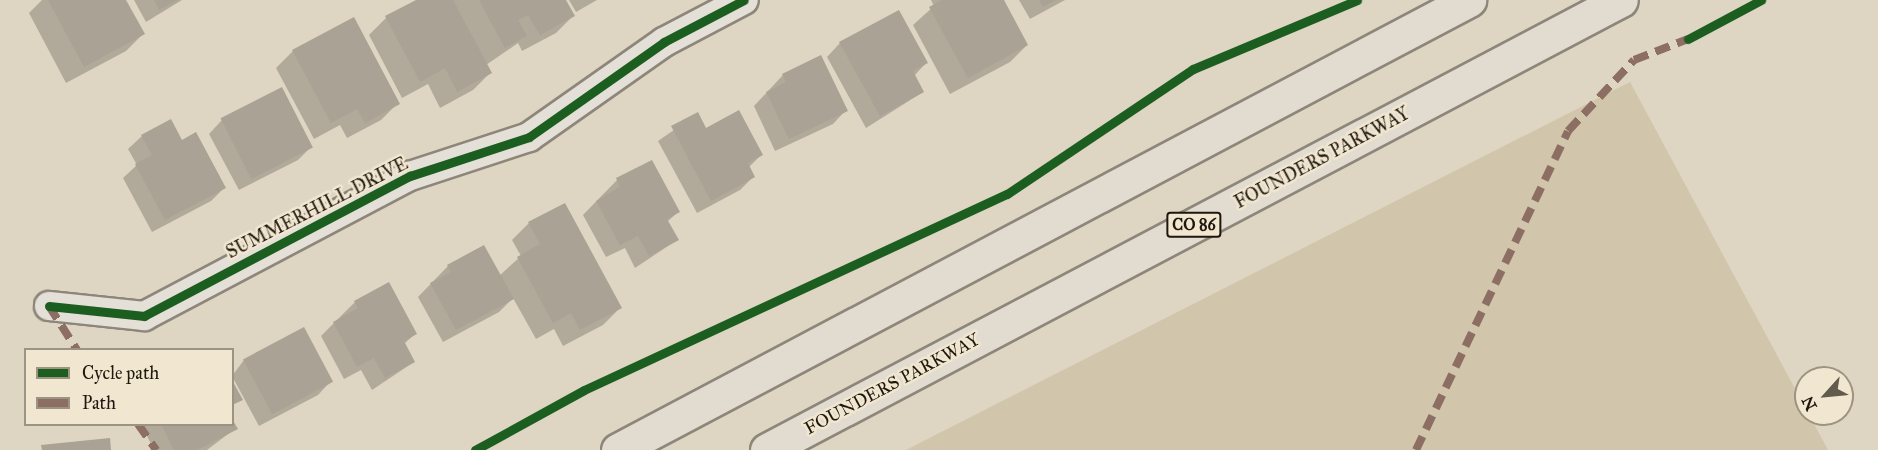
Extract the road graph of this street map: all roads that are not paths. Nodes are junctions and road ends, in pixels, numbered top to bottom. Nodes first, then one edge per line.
1 (744, 0) edge
2 (1469, 0) edge
3 (1622, 0) edge
4 (49, 306) dead end
5 (618, 450) edge
6 (767, 450) edge

1 - 4 street, SUMMERHILL DRIVE
2 - 5 highway
3 - 6 highway, FOUNDERS PARKWAY / CO 86

